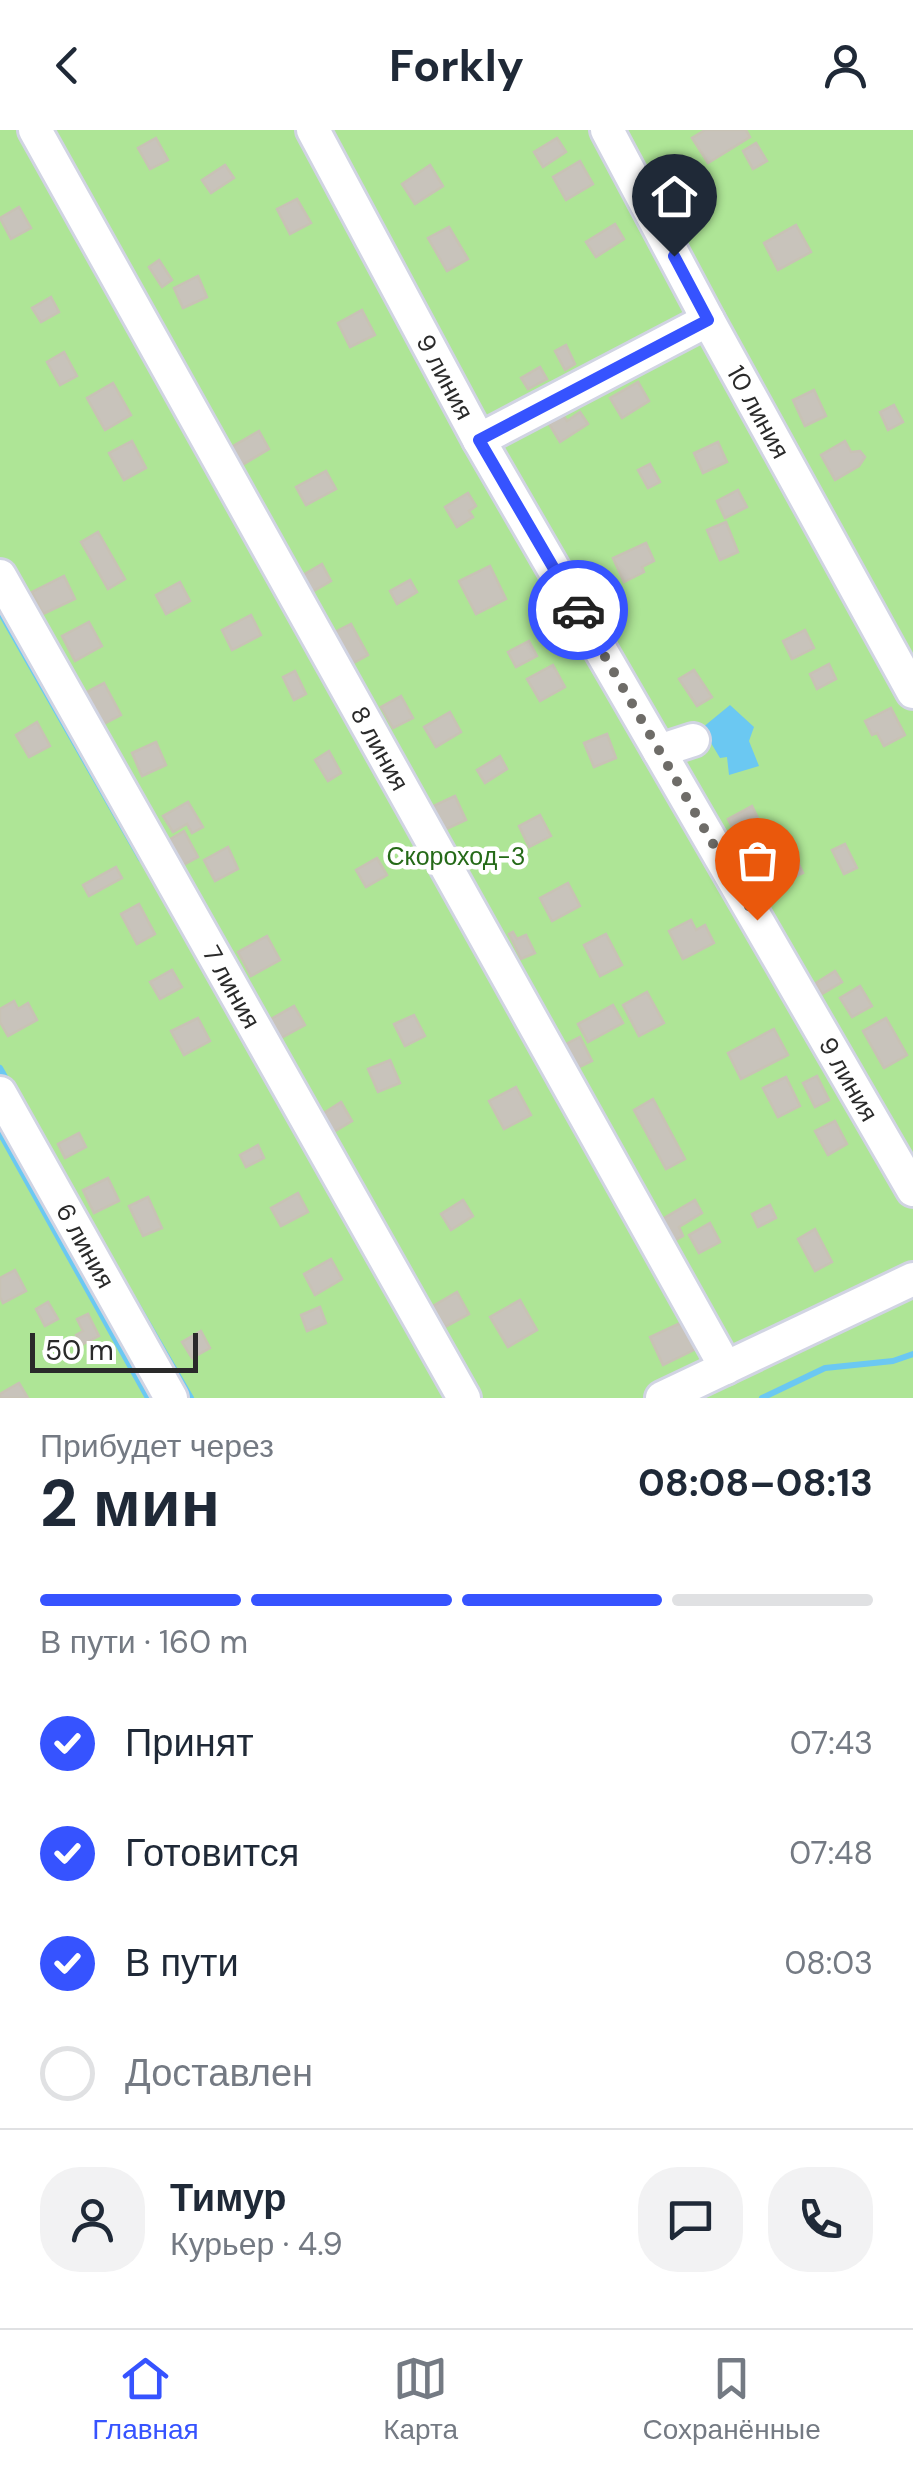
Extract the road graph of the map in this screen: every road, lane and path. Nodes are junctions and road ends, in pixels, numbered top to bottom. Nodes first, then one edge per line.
1 (34, 130) edge
2 (313, 130) edge
3 (607, 130) edge
4 (708, 320) junction
5 (479, 440) junction
6 (0, 576) edge
7 (913, 692) edge
8 (693, 740) dead end
9 (659, 752) junction
10 (0, 1093) edge
11 (913, 1190) edge
12 (913, 1279) edge
13 (726, 1368) junction
14 (172, 1398) edge
15 (464, 1398) edge
16 (662, 1398) edge

1 - 13 street, 8 линия
2 - 5 street, 9 линия
3 - 4 street, 10 линия
4 - 5 street
4 - 7 street, 10 линия
5 - 9 street, 9 линия
6 - 15 street, 7 линия
8 - 9 street
9 - 11 street, 9 линия
10 - 14 street, 6 линия
12 - 13 street
13 - 16 street

